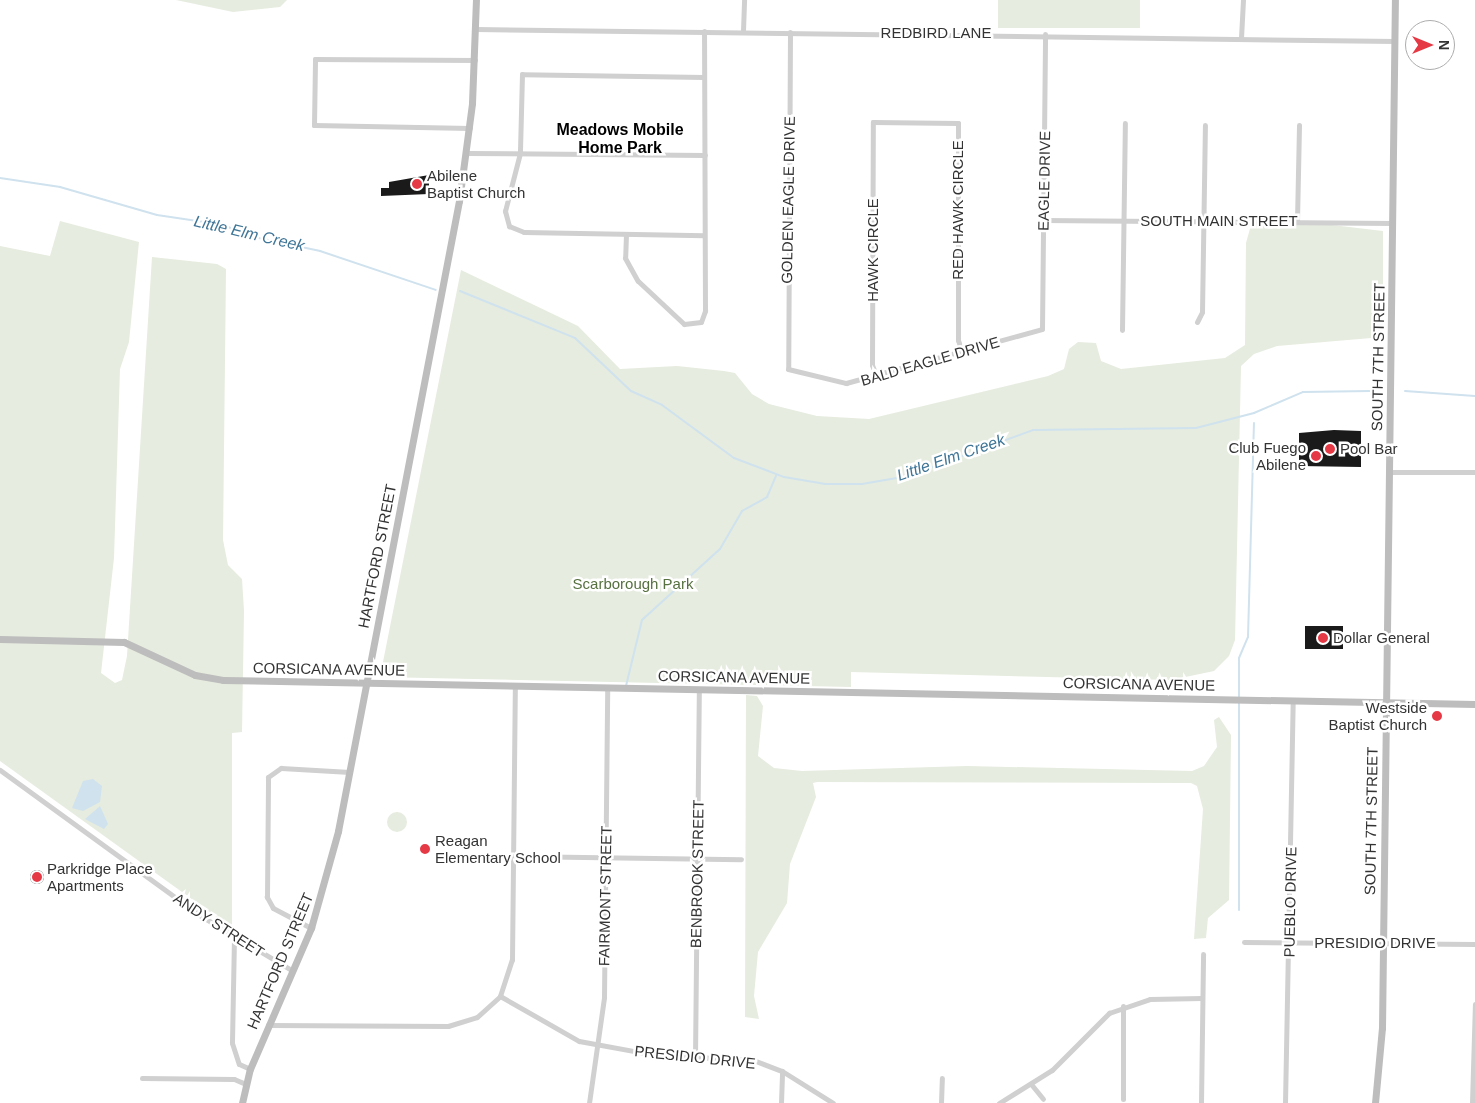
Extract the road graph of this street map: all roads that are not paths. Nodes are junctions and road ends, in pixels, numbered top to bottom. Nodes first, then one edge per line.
1 (476, 0) edge
2 (744, 0) edge
3 (1243, 0) edge
4 (1395, 0) edge
5 (476, 29) junction
6 (704, 31) junction
7 (743, 31) junction
8 (790, 32) junction
9 (1045, 34) junction
10 (1241, 38) junction
11 (1395, 41) junction
12 (475, 60) junction
13 (704, 76) junction
14 (873, 122) joint
15 (1125, 123) dead end
16 (1204, 125) dead end
17 (1300, 126) dead end
18 (470, 128) junction
19 (466, 153) junction
20 (520, 153) junction
21 (705, 155) junction
22 (1043, 220) junction
23 (1124, 220) junction
24 (1202, 220) junction
25 (1297, 221) junction
26 (1394, 223) junction
27 (626, 234) junction
28 (704, 235) junction
29 (1197, 322) dead end
30 (1042, 329) joint
31 (1122, 330) dead end
32 (962, 352) junction
33 (788, 369) joint
34 (877, 378) junction
35 (1390, 472) junction
36 (1475, 472) edge
37 (0, 639) edge
38 (367, 684) junction
39 (515, 687) junction
40 (607, 688) junction
41 (699, 690) junction
42 (1294, 700) junction
43 (1386, 704) junction
44 (1475, 704) edge
45 (0, 770) edge
46 (350, 772) junction
47 (514, 856) junction
48 (606, 857) junction
49 (697, 859) junction
50 (741, 859) dead end
51 (311, 928) junction
52 (234, 937) junction
53 (1244, 942) dead end
54 (1289, 943) junction
55 (1383, 943) junction
56 (1475, 944) edge
57 (1203, 954) dead end
58 (293, 971) junction
59 (500, 996) junction
60 (1202, 998) junction
61 (1475, 1004) edge
62 (1123, 1006) junction
63 (268, 1025) junction
64 (599, 1045) junction
65 (695, 1058) junction
66 (250, 1069) junction
67 (782, 1071) junction
68 (142, 1078) dead end
69 (942, 1078) dead end
70 (246, 1084) junction
71 (1031, 1084) junction
72 (1043, 1099) dead end
73 (1123, 1099) dead end
74 (242, 1103) edge
75 (589, 1103) edge
76 (781, 1103) edge
77 (833, 1103) edge
78 (941, 1103) edge
79 (999, 1103) edge
80 (1201, 1103) edge
81 (1285, 1103) edge
82 (1375, 1103) edge
83 (1472, 1103) edge

1 - 5 street, HARTFORD STREET
2 - 7 street
3 - 10 street
4 - 11 street, SOUTH 7TH STREET
5 - 6 street, REDBIRD LANE
5 - 12 street, HARTFORD STREET
6 - 7 street, REDBIRD LANE
6 - 13 street
7 - 8 street, REDBIRD LANE
8 - 9 street, REDBIRD LANE
8 - 33 street, GOLDEN EAGLE DRIVE
9 - 10 street, REDBIRD LANE
9 - 22 street, EAGLE DRIVE
10 - 11 street, REDBIRD LANE
11 - 26 street, SOUTH 7TH STREET
12 - 18 street, HARTFORD STREET
12 - 18 street
13 - 20 street
13 - 21 street
14 - 32 street, RED HAWK CIRCLE
14 - 34 street, HAWK CIRCLE
15 - 23 street
16 - 24 street
17 - 25 street
18 - 19 street, HARTFORD STREET
19 - 20 street
19 - 38 street, HARTFORD STREET
20 - 21 street
20 - 27 street
21 - 28 street
22 - 23 street, SOUTH MAIN STREET
22 - 30 street, EAGLE DRIVE
23 - 24 street, SOUTH MAIN STREET
23 - 31 street
24 - 25 street, SOUTH MAIN STREET
24 - 29 street
25 - 26 street, SOUTH MAIN STREET
26 - 35 street, SOUTH 7TH STREET
27 - 28 street
27 - 28 street
30 - 32 street, BALD EAGLE DRIVE
32 - 34 street, BALD EAGLE DRIVE
33 - 34 street, BALD EAGLE DRIVE
35 - 36 street
35 - 43 street, SOUTH 7TH STREET
37 - 38 street, CORSICANA AVENUE
38 - 39 street, CORSICANA AVENUE
38 - 46 street, HARTFORD STREET
39 - 40 street, CORSICANA AVENUE
39 - 47 street
40 - 41 street, CORSICANA AVENUE
40 - 48 street, FAIRMONT STREET
41 - 42 street, CORSICANA AVENUE
41 - 49 street, BENBROOK STREET
42 - 43 street, CORSICANA AVENUE
42 - 54 street, PUEBLO DRIVE
43 - 44 street, CORSICANA AVENUE
43 - 55 street, SOUTH 7TH STREET
45 - 52 street, ANDY STREET
46 - 51 street, HARTFORD STREET
46 - 51 street
47 - 48 street
47 - 59 street
48 - 49 street
48 - 64 street, FAIRMONT STREET
49 - 50 street
49 - 65 street, BENBROOK STREET
51 - 58 street, HARTFORD STREET
52 - 58 street, ANDY STREET
52 - 66 street
53 - 54 street, PRESIDIO DRIVE
54 - 55 street, PRESIDIO DRIVE
54 - 81 street, PUEBLO DRIVE
55 - 56 street, PRESIDIO DRIVE
55 - 82 street, SOUTH 7TH STREET
57 - 60 street
58 - 63 street, HARTFORD STREET
59 - 63 street
59 - 64 street, PRESIDIO DRIVE
60 - 62 street
60 - 80 street
61 - 83 street
62 - 71 street
62 - 73 street
63 - 66 street, HARTFORD STREET
64 - 65 street, PRESIDIO DRIVE
64 - 75 street, FAIRMONT STREET
65 - 67 street, PRESIDIO DRIVE
66 - 70 street, HARTFORD STREET
67 - 76 street
67 - 77 street, PRESIDIO DRIVE
68 - 70 street
69 - 78 street
70 - 74 street, HARTFORD STREET
71 - 72 street
71 - 79 street

